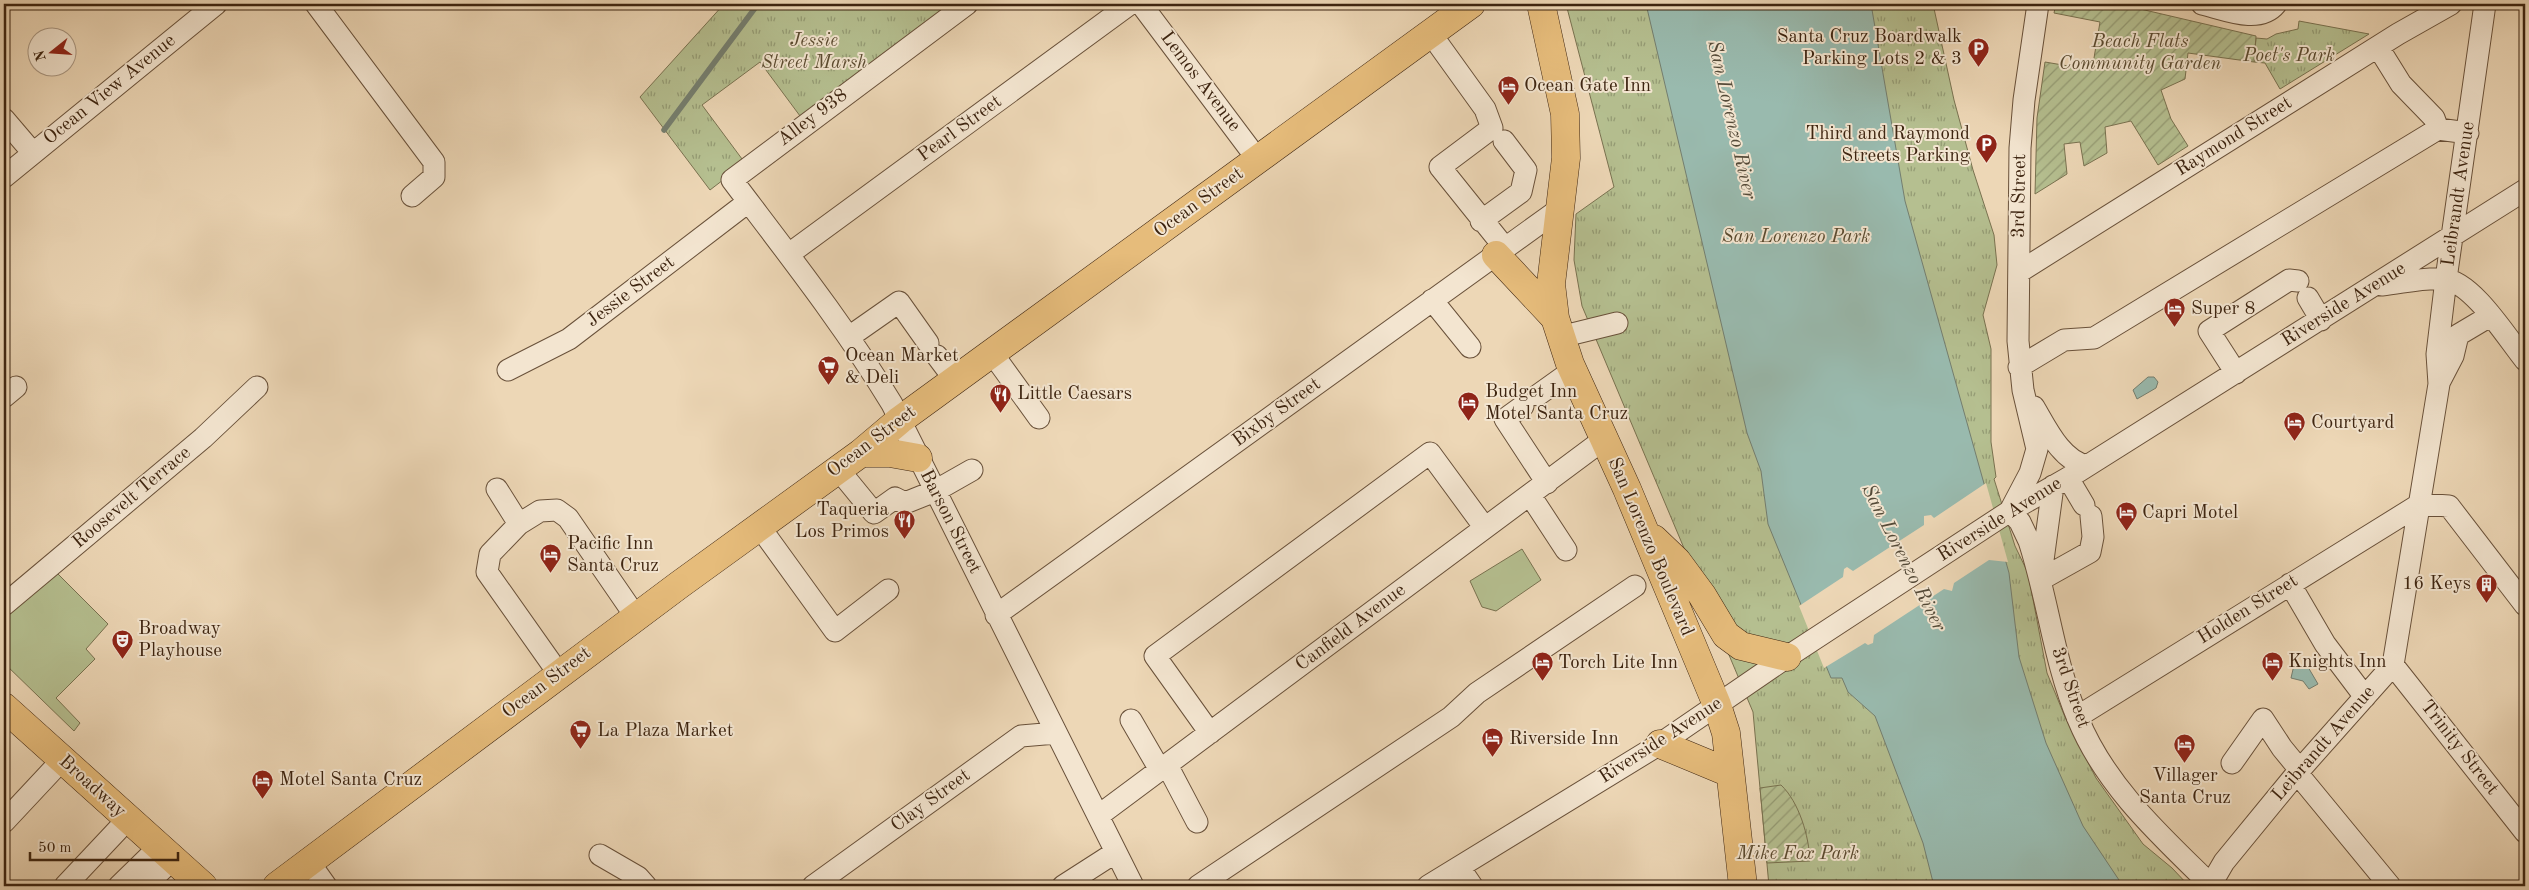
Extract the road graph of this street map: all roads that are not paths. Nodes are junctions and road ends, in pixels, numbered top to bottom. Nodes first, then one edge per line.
1 (216, 4) edge
2 (316, 4) edge
3 (967, 4) edge
4 (1130, 4) edge
5 (1141, 4) edge
6 (1472, 4) edge
7 (1541, 4) edge
8 (2038, 4) edge
9 (2202, 4) edge
10 (2451, 4) edge
11 (2485, 4) edge
12 (2273, 7) edge
13 (1431, 34) junction
14 (2378, 47) junction
15 (4, 119) edge
16 (2438, 129) junction
17 (2468, 133) junction
18 (1498, 135) junction
19 (33, 153) junction
20 (1258, 160) junction
21 (4, 177) edge
22 (732, 180) joint
23 (2525, 190) edge
24 (412, 196) dead end
25 (748, 202) junction
26 (1558, 210) junction
27 (1481, 221) junction
28 (2454, 236) junction
29 (1500, 252) junction
30 (789, 254) junction
31 (2018, 272) junction
32 (2446, 279) junction
33 (2376, 286) junction
34 (1432, 300) junction
35 (2490, 316) junction
36 (2321, 320) junction
37 (1617, 323) dead end
38 (1557, 328) junction
39 (848, 337) junction
40 (1470, 347) dead end
41 (992, 353) junction
42 (2525, 360) edge
43 (2019, 367) junction
44 (508, 370) dead end
45 (1573, 370) junction
46 (2236, 373) junction
47 (955, 380) junction
48 (2439, 384) junction
49 (257, 387) dead end
50 (2022, 390) junction
51 (1038, 418) dead end
52 (900, 420) junction
53 (1603, 440) junction
54 (861, 453) junction
55 (918, 458) junction
56 (2087, 466) junction
57 (838, 469) junction
58 (972, 470) dead end
59 (2061, 482) junction
60 (1538, 489) junction
61 (498, 490) dead end
62 (934, 491) junction
63 (2420, 504) junction
64 (2007, 513) junction
65 (519, 524) junction
66 (759, 526) junction
67 (1643, 527) junction
68 (1486, 528) junction
69 (1566, 550) dead end
70 (2040, 580) junction
71 (2290, 584) junction
72 (1635, 586) dead end
73 (888, 590) dead end
74 (4, 605) edge
75 (2525, 605) edge
76 (996, 615) junction
77 (636, 617) junction
78 (1790, 656) junction
79 (2393, 665) junction
80 (559, 674) junction
81 (2365, 697) junction
82 (1717, 705) junction
83 (4, 708) edge
84 (2077, 717) junction
85 (1131, 720) dead end
86 (1056, 733) junction
87 (1210, 733) junction
88 (1660, 744) junction
89 (62, 760) junction
90 (2232, 763) dead end
91 (1163, 767) junction
92 (2299, 772) junction
93 (1730, 773) junction
94 (1098, 816) junction
95 (128, 819) junction
96 (4, 822) edge
97 (1197, 822) dead end
98 (2525, 832) edge
99 (1116, 852) junction
100 (166, 853) junction
101 (600, 855) dead end
102 (309, 862) junction
103 (1459, 867) junction
104 (65, 886) edge
105 (119, 886) edge
106 (145, 886) edge
107 (203, 886) edge
108 (277, 886) edge
109 (326, 886) edge
110 (646, 886) edge
111 (813, 886) edge
112 (1063, 886) edge
113 (1133, 886) edge
114 (1198, 886) edge
115 (1428, 886) edge
116 (1472, 886) edge
117 (1743, 886) edge
118 (2211, 886) edge
119 (2390, 886) edge

1 - 19 street, Ocean View Avenue
2 - 24 street
3 - 22 street, Alley 938
4 - 30 street, Pearl Street
5 - 20 street, Lemos Avenue
6 - 13 main road, Ocean Street
7 - 26 main road, San Lorenzo Boulevard
8 - 31 street, 3rd Street
9 - 12 street
10 - 14 street, Raymond Street
11 - 17 street, Leibrandt Avenue
13 - 18 street
13 - 20 main road, Ocean Street
14 - 16 street
14 - 31 street, Raymond Street
15 - 19 street
16 - 17 street
16 - 43 street
17 - 28 street, Leibrandt Avenue
18 - 27 street
18 - 27 street
19 - 21 street, Ocean View Avenue
20 - 41 main road, Ocean Street
22 - 25 street, Barson Street
23 - 28 street, Riverside Avenue
25 - 30 street, Barson Street
25 - 44 street, Jessie Street
26 - 29 street, Bixby Street
26 - 38 main road, San Lorenzo Boulevard
27 - 29 street
28 - 32 street, Leibrandt Avenue
28 - 33 street, Riverside Avenue
29 - 34 street, Bixby Street
29 - 38 main road
30 - 39 street, Barson Street
31 - 43 street, 3rd Street
32 - 33 street
32 - 35 street
32 - 48 street, Leibrandt Avenue
33 - 36 street, Riverside Avenue
34 - 40 street
34 - 76 street, Bixby Street
35 - 42 street
35 - 48 street, Leibrandt Avenue
36 - 46 street, Riverside Avenue
36 - 46 street
37 - 38 street
38 - 45 main road, San Lorenzo Boulevard
39 - 47 street
39 - 52 street, Barson Street
41 - 47 main road, Ocean Street
41 - 51 street
43 - 50 street, 3rd Street
45 - 53 main road, San Lorenzo Boulevard
45 - 60 street
46 - 56 street, Riverside Avenue
47 - 52 main road, Ocean Street
48 - 63 street, Leibrandt Avenue
49 - 74 street, Roosevelt Terrace
50 - 56 street
50 - 64 street, 3rd Street
52 - 54 main road, Ocean Street
52 - 55 street, Barson Street
53 - 60 street, Canfield Avenue
53 - 67 main road, San Lorenzo Boulevard
54 - 55 main road
54 - 57 main road, Ocean Street
55 - 62 street, Barson Street
56 - 59 street, Riverside Avenue
57 - 62 street
57 - 66 main road, Ocean Street
58 - 62 street
59 - 64 street, Riverside Avenue
59 - 70 street
59 - 70 street
60 - 68 street, Canfield Avenue
60 - 69 street
61 - 65 street
62 - 76 street, Barson Street
63 - 71 street, Holden Street
63 - 75 street
63 - 79 street, Leibrandt Avenue
64 - 70 street, 3rd Street
64 - 78 street, Riverside Avenue
65 - 77 street
65 - 80 street
66 - 73 street
66 - 77 main road, Ocean Street
67 - 78 main road
67 - 82 main road, San Lorenzo Boulevard
68 - 87 street, Canfield Avenue
68 - 87 street
70 - 84 street, 3rd Street
71 - 81 street
71 - 84 street, Holden Street
72 - 114 street
76 - 86 street, Barson Street
77 - 80 main road, Ocean Street
78 - 82 street, Riverside Avenue
79 - 81 street, Leibrandt Avenue
79 - 98 street, Trinity Street
80 - 102 main road, Ocean Street
81 - 92 street, Leibrandt Avenue
82 - 88 street, Riverside Avenue
82 - 93 main road, San Lorenzo Boulevard
83 - 89 main road, Broadway
84 - 118 street, 3rd Street
85 - 91 street
86 - 94 street, Barson Street
86 - 111 street, Clay Street
87 - 91 street, Canfield Avenue
88 - 93 main road
88 - 103 street, Riverside Avenue
89 - 95 main road, Broadway
89 - 96 street
90 - 92 street
91 - 94 street, Canfield Avenue
91 - 97 street
92 - 118 street, Leibrandt Avenue
92 - 119 street
93 - 117 main road, San Lorenzo Boulevard
94 - 99 street, Barson Street
95 - 100 main road, Broadway
95 - 104 street
99 - 112 street
99 - 113 street, Barson Street
100 - 105 street
100 - 106 street
100 - 107 main road, Broadway
101 - 110 street
102 - 108 main road, Ocean Street
102 - 109 street
103 - 115 street, Riverside Avenue
103 - 116 street

